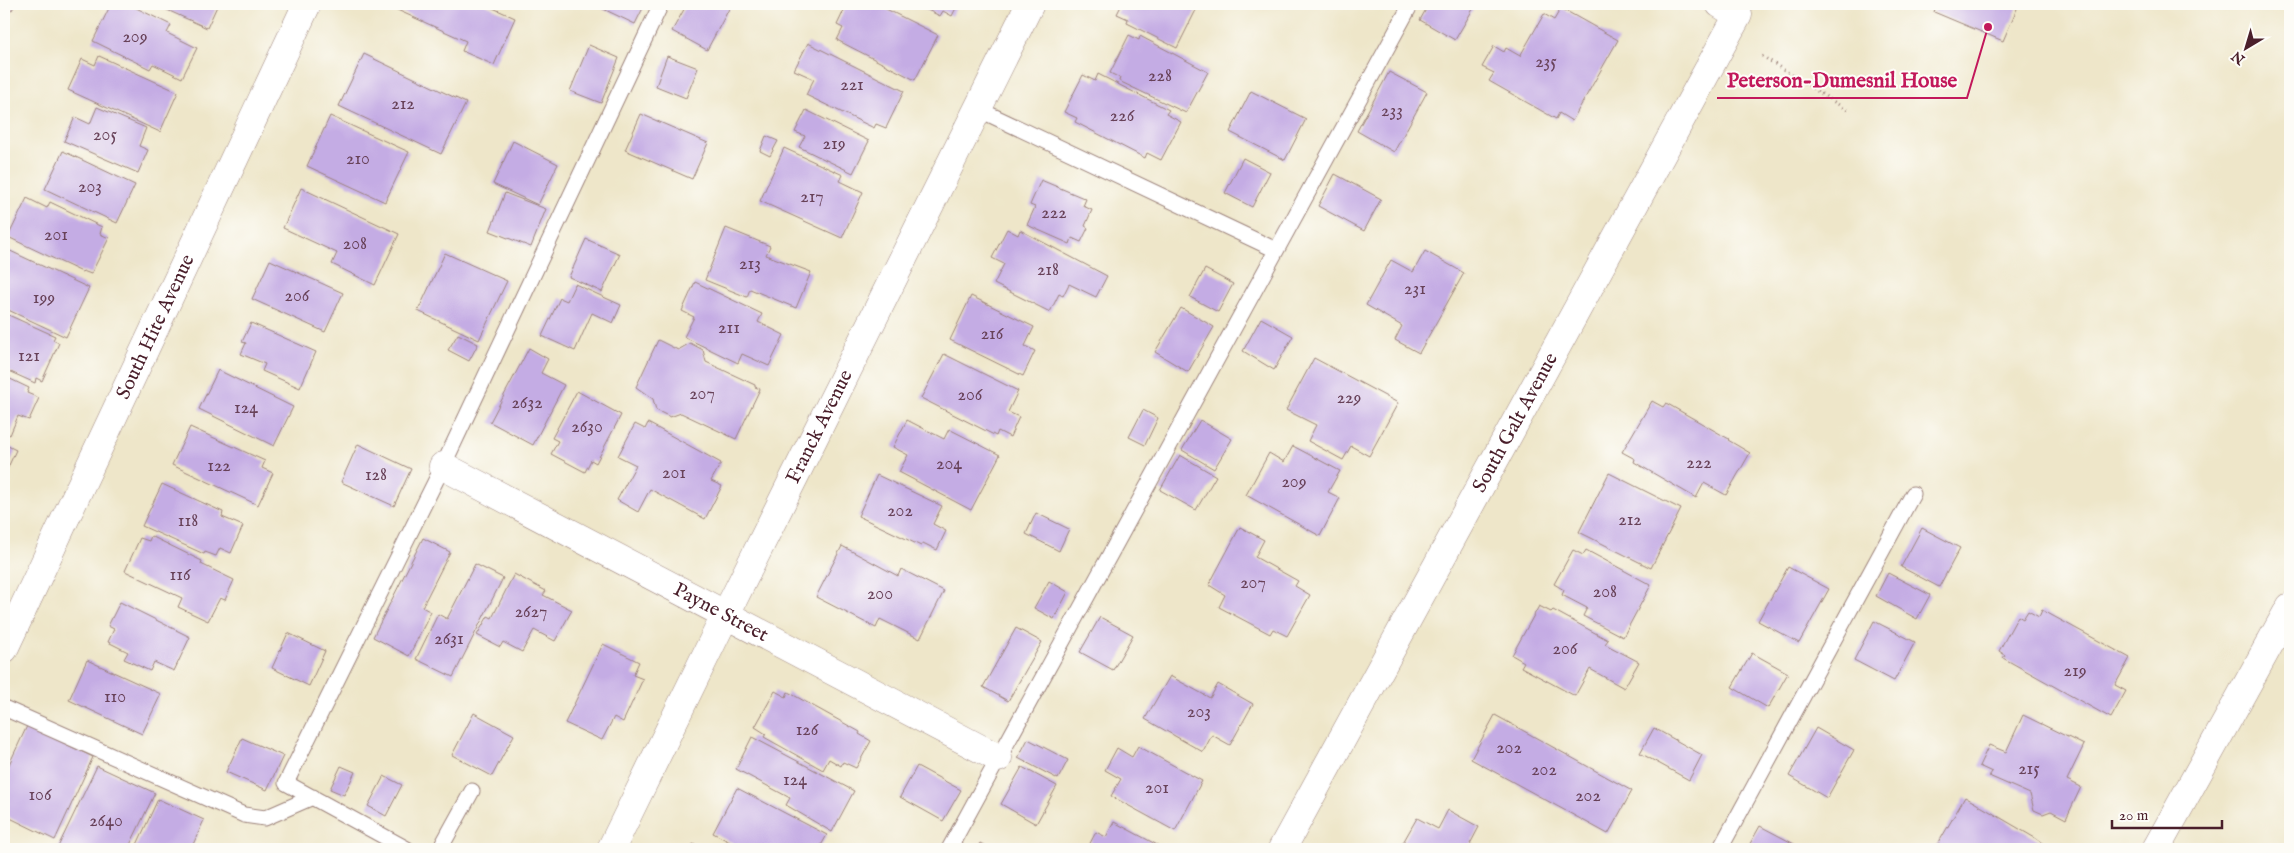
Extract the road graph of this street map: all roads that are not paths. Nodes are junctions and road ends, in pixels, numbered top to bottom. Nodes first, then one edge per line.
1 (306, 4) edge
2 (661, 4) edge
3 (1030, 4) edge
4 (1411, 4) edge
5 (1720, 4) edge
6 (978, 109) junction
7 (1276, 250) junction
8 (443, 466) junction
9 (1914, 494) dead end
10 (2290, 607) edge
11 (726, 614) junction
12 (4, 649) edge
13 (4, 708) edge
14 (998, 758) junction
15 (472, 791) dead end
16 (313, 797) junction
17 (407, 849) edge
18 (440, 849) edge
19 (611, 849) edge
20 (949, 849) edge
21 (1282, 849) edge
22 (1720, 849) edge
23 (2156, 849) edge

1 - 12 street, South Hite Avenue
2 - 8 lane
3 - 6 street, Franck Avenue
4 - 7 lane
5 - 21 street, South Galt Avenue
6 - 7 lane
6 - 11 street, Franck Avenue
7 - 14 lane
8 - 11 street, Payne Street
8 - 16 lane
9 - 22 lane
10 - 23 street
11 - 14 street, Payne Street
11 - 19 street, Franck Avenue
13 - 16 lane
14 - 20 lane
15 - 18 lane
16 - 17 lane

